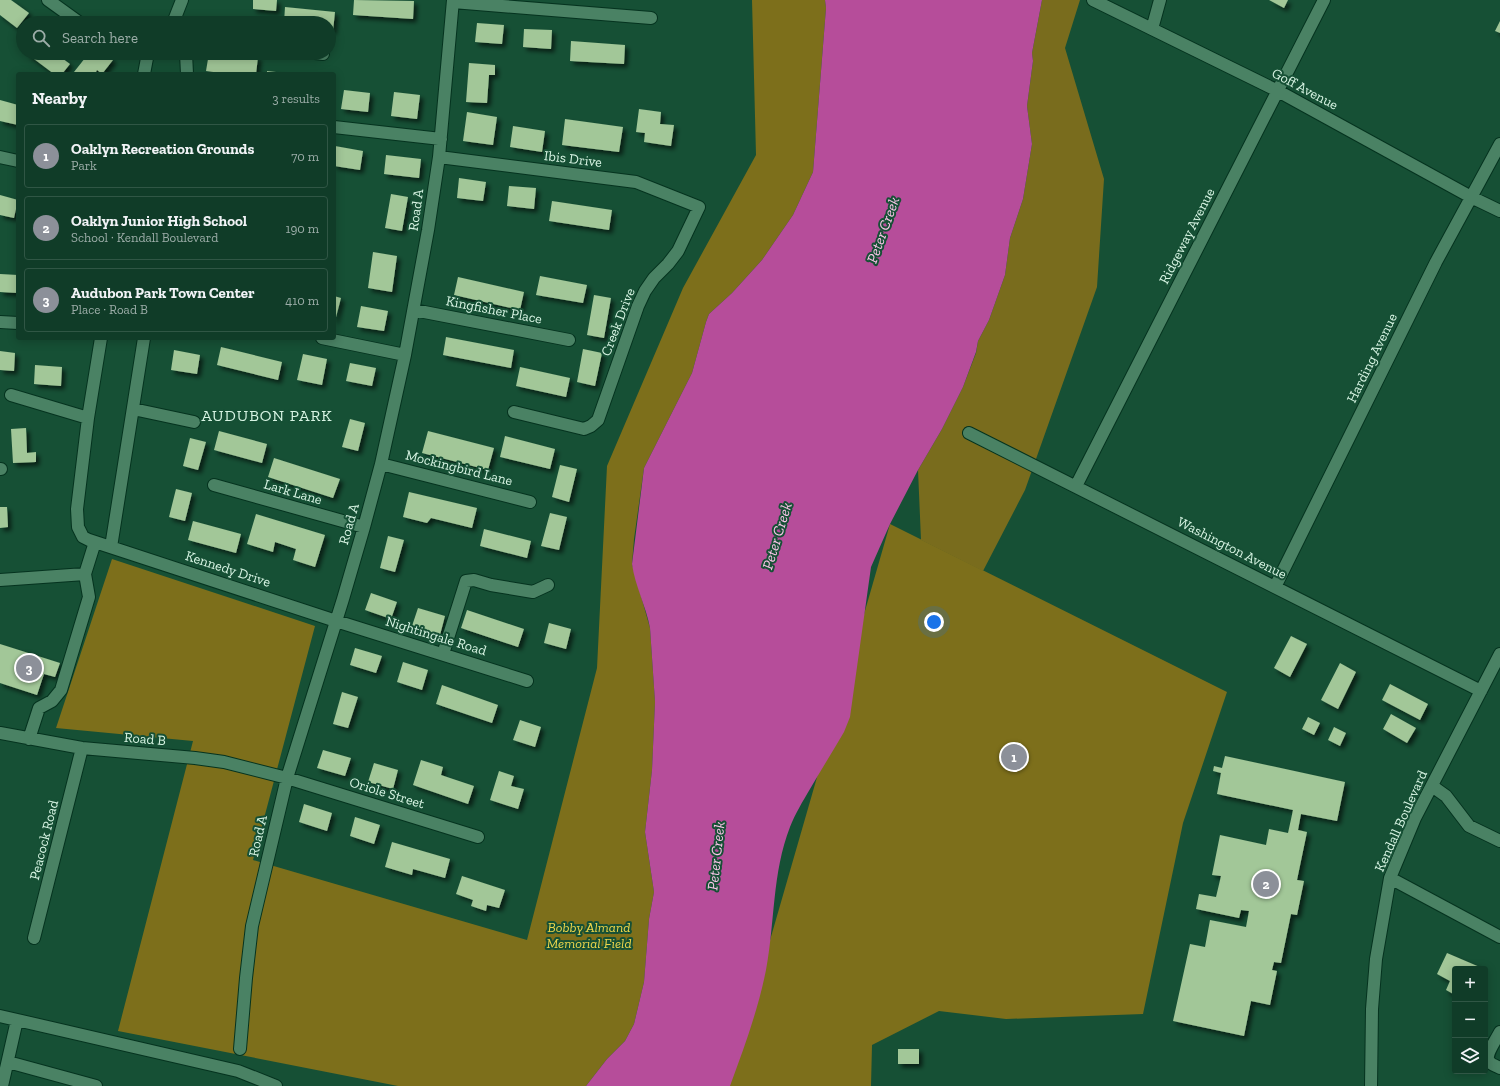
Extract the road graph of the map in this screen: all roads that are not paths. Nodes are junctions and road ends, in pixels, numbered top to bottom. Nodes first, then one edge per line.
1 (48, 0) edge
2 (182, 0) edge
3 (1093, 0) edge
4 (1160, 0) edge
5 (1324, 0) edge
6 (453, 1) edge
7 (70, 16) edge
8 (176, 16) edge
9 (651, 18) dead end
10 (1152, 28) junction
11 (147, 60) edge
12 (187, 60) edge
13 (144, 72) edge
14 (186, 72) edge
15 (1278, 91) junction
16 (336, 126) edge
17 (441, 139) junction
18 (1500, 144) edge
19 (0, 157) edge
20 (438, 157) junction
21 (16, 161) edge
22 (1471, 196) junction
23 (699, 207) joint
24 (1500, 211) edge
25 (414, 310) junction
26 (0, 322) edge
27 (16, 323) edge
28 (101, 340) edge
29 (144, 340) edge
30 (332, 340) edge
31 (569, 340) dead end
32 (405, 355) junction
33 (11, 395) dead end
34 (133, 409) junction
35 (514, 412) dead end
36 (88, 418) junction
37 (194, 422) dead end
38 (969, 433) dead end
39 (381, 464) junction
40 (214, 485) dead end
41 (1076, 486) junction
42 (530, 502) dead end
43 (364, 527) junction
44 (95, 542) junction
45 (111, 547) junction
46 (85, 574) junction
47 (0, 580) edge
48 (548, 585) dead end
49 (1274, 587) junction
50 (336, 621) junction
51 (443, 654) junction
52 (1500, 654) edge
53 (527, 681) dead end
54 (1481, 691) junction
55 (0, 733) edge
56 (30, 739) junction
57 (82, 748) junction
58 (287, 778) junction
59 (1432, 786) junction
60 (478, 837) dead end
61 (1500, 841) edge
62 (1390, 878) junction
63 (1500, 937) edge
64 (34, 938) dead end
65 (0, 1016) edge
66 (17, 1020) junction
67 (1500, 1032) edge
68 (240, 1049) dead end
69 (8, 1062) junction
70 (1500, 1068) edge
71 (2, 1086) edge
72 (96, 1086) edge
73 (276, 1086) edge
74 (1371, 1086) edge

1 - 7 street
2 - 8 street
3 - 10 street, Goff Avenue
4 - 10 street
5 - 15 street, Ridgeway Avenue
6 - 9 street
6 - 17 street, Road A
10 - 15 street, Goff Avenue
11 - 13 street
12 - 14 street
15 - 22 street, Goff Avenue
15 - 41 street, Ridgeway Avenue
16 - 17 street
17 - 20 street, Road A
18 - 22 street, Harding Avenue
19 - 21 street
20 - 23 street, Ibis Drive
20 - 25 street, Road A
22 - 24 street, Goff Avenue
22 - 49 street, Harding Avenue
23 - 35 street, Creek Drive
25 - 31 street, Kingfisher Place
25 - 32 street, Road A
26 - 27 street
28 - 36 street, Kennedy Drive
29 - 34 street
30 - 32 street
32 - 39 street, Road A
33 - 36 street
34 - 37 street
34 - 45 street
36 - 44 street, Kennedy Drive
38 - 41 street, Washington Avenue
39 - 42 street, Mockingbird Lane
39 - 43 street, Road A
40 - 43 street, Lark Lane
41 - 49 street, Washington Avenue
43 - 50 street, Road A
44 - 45 street, Kennedy Drive
44 - 46 street
45 - 50 street, Kennedy Drive
46 - 47 street
46 - 56 street
48 - 51 street
49 - 54 street, Washington Avenue
50 - 51 street, Nightingale Road
50 - 58 street, Road A
51 - 53 street, Nightingale Road
52 - 54 street, Kendall Boulevard
54 - 59 street, Kendall Boulevard
55 - 56 street, Road B
56 - 57 street, Road B
57 - 58 street, Road B
57 - 64 street, Peacock Road
58 - 60 street, Oriole Street
58 - 68 street, Road A
59 - 61 street
59 - 62 street, Kendall Boulevard
62 - 63 street
62 - 74 street, Kendall Boulevard
65 - 66 street
66 - 69 street
66 - 73 street
67 - 70 street
69 - 71 street
69 - 72 street

